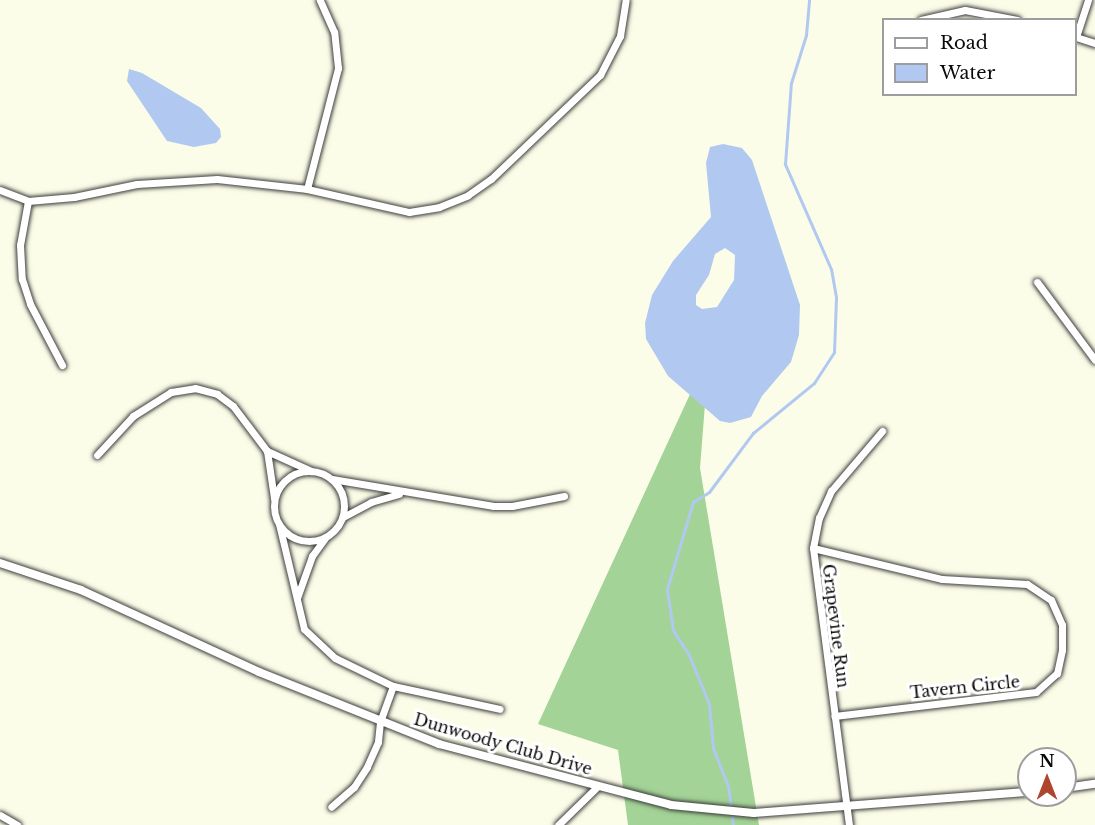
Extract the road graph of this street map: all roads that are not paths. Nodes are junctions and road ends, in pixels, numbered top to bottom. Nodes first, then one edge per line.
1 (320, 0) edge
2 (626, 0) edge
3 (1088, 0) edge
4 (930, 18) edge
5 (1006, 18) edge
6 (1077, 34) edge
7 (1077, 37) edge
8 (1095, 43) edge
9 (307, 189) junction
10 (0, 190) edge
11 (28, 201) junction
12 (1037, 282) dead end
13 (1095, 360) edge
14 (62, 365) dead end
15 (882, 431) dead end
16 (267, 451) junction
17 (97, 455) dead end
18 (311, 471) junction
19 (332, 479) junction
20 (401, 493) junction
21 (564, 496) dead end
22 (274, 498) junction
23 (343, 517) junction
24 (279, 524) junction
25 (326, 537) junction
26 (813, 548) junction
27 (0, 562) edge
28 (297, 598) junction
29 (393, 686) junction
30 (500, 709) dead end
31 (834, 716) junction
32 (380, 722) junction
33 (1095, 784) edge
34 (1077, 786) edge
35 (597, 787) junction
36 (1017, 793) edge
37 (331, 807) dead end
38 (846, 809) junction
39 (0, 815) edge
40 (17, 825) edge
41 (558, 825) edge
42 (849, 825) edge

1 - 9 street
2 - 9 street
3 - 6 street
4 - 5 street
7 - 8 street
9 - 11 street
10 - 11 street
11 - 14 street
12 - 13 street
15 - 26 street, Grapevine Run
16 - 17 street
16 - 18 street
16 - 22 street
18 - 19 street
18 - 22 street
19 - 20 street
19 - 23 street
20 - 21 street
20 - 23 street
22 - 24 street
23 - 25 street
24 - 25 street
24 - 28 street
25 - 28 street
26 - 31 street, Grapevine Run
26 - 31 street, Tavern Circle
27 - 32 street, Dunwoody Club Drive
28 - 29 street
29 - 30 street
29 - 32 street
31 - 38 street, Grapevine Run
32 - 35 street, Dunwoody Club Drive
32 - 37 street
33 - 34 street
35 - 38 street, Dunwoody Club Drive
35 - 41 street
36 - 38 street, Dunwoody Club Drive
38 - 42 street, Grapevine Run
39 - 40 street

